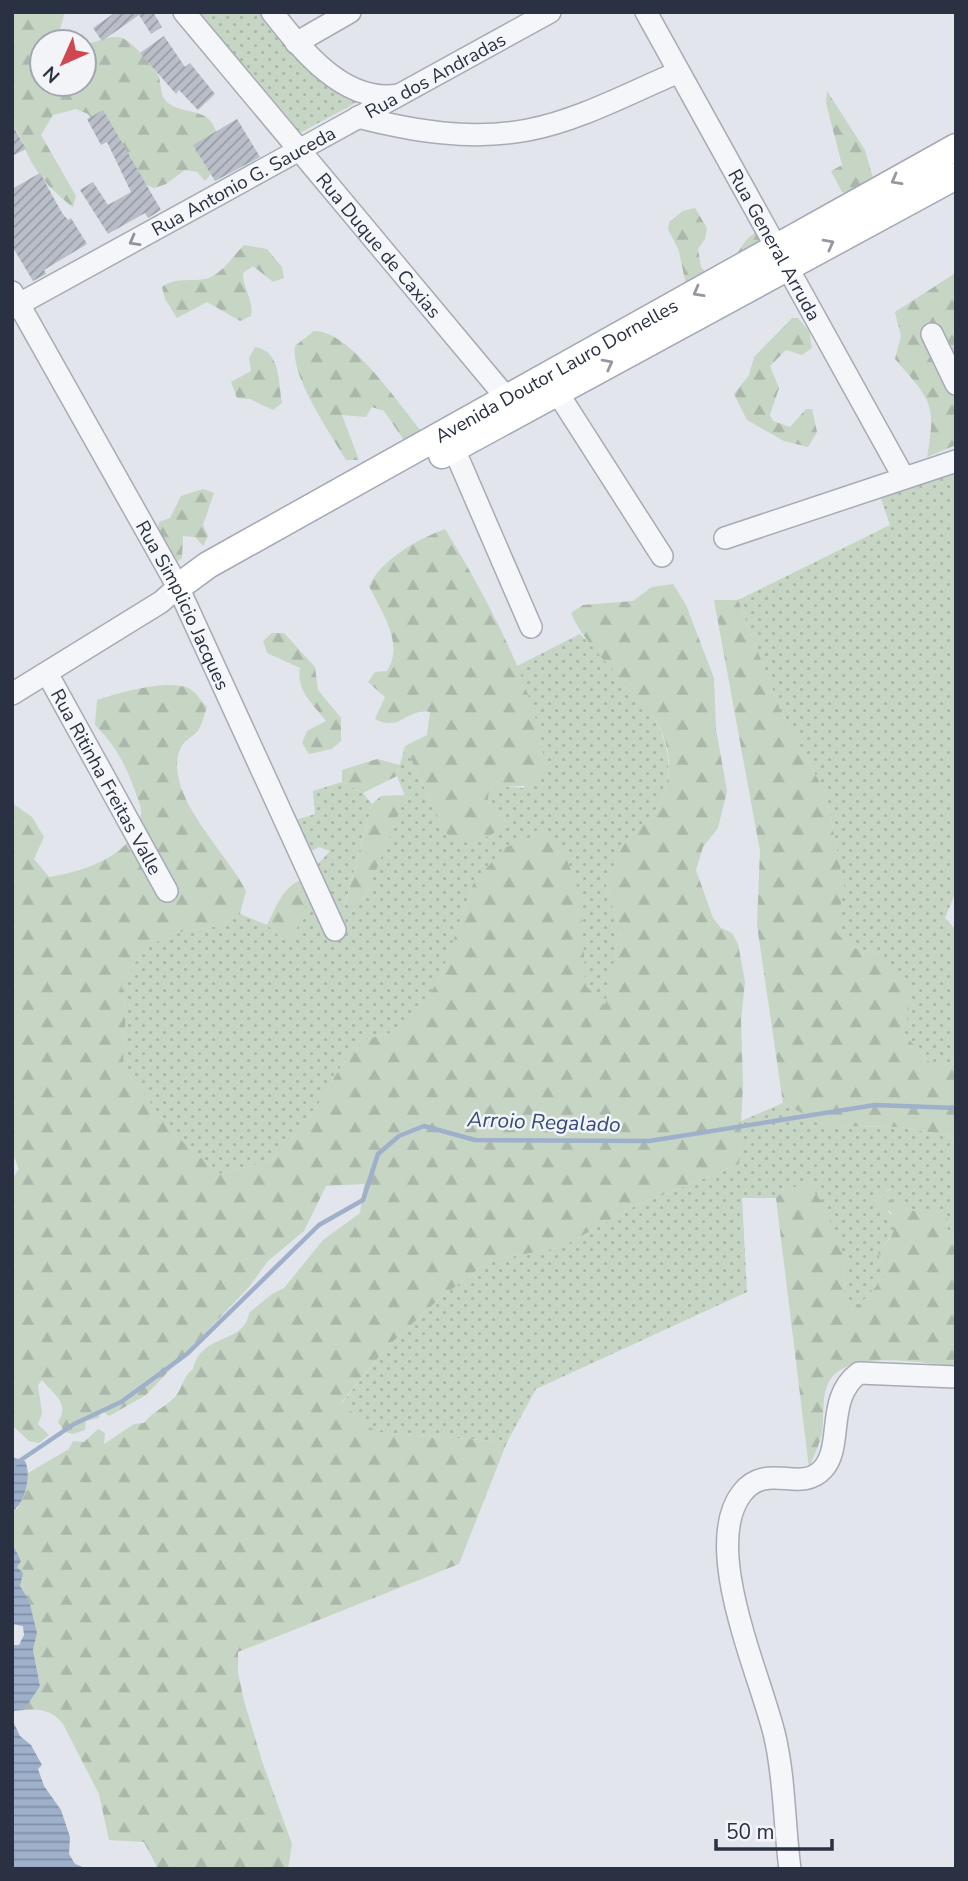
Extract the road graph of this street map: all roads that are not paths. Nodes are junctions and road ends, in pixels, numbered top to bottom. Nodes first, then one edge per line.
1 (184, 12) edge
2 (272, 12) edge
3 (351, 12) edge
4 (550, 12) edge
5 (646, 12) edge
6 (296, 43) junction
7 (679, 72) junction
8 (402, 95) junction
9 (358, 117) junction
10 (956, 147) edge
11 (300, 148) junction
12 (956, 176) edge
13 (781, 258) junction
14 (14, 301) edge
15 (932, 334) dead end
16 (956, 383) edge
17 (552, 384) junction
18 (514, 406) junction
19 (454, 449) junction
20 (956, 460) edge
21 (904, 478) junction
22 (725, 538) dead end
23 (662, 556) dead end
24 (174, 595) junction
25 (531, 627) dead end
26 (47, 673) junction
27 (12, 694) edge
28 (167, 891) dead end
29 (334, 930) dead end
30 (956, 1377) edge
31 (790, 1869) edge

1 - 11 street, Rua Duque de Caxias
2 - 6 street
3 - 6 street
4 - 8 street, Rua dos Andradas
5 - 7 street, Rua General Arruda
6 - 8 street
7 - 9 street, Rua Antonio G. Sauceda
7 - 13 street, Rua General Arruda
8 - 9 street, Rua dos Andradas
9 - 11 street, Rua Antonio G. Sauceda
10 -> 13 main road, Avenida Doutor Lauro Dornelles
11 -> 14 street, Rua Antonio G. Sauceda
11 - 18 street, Rua Duque de Caxias
13 -> 12 main road, Avenida Doutor Lauro Dornelles
13 - 17 main road, Avenida Doutor Lauro Dornelles
13 - 21 street, Rua General Arruda
14 - 24 street, Rua Simplicio Jacques
15 - 16 street
17 - 18 main road, Avenida Doutor Lauro Dornelles
17 - 23 street
18 - 19 main road, Avenida Doutor Lauro Dornelles
18 - 24 main road, Avenida Doutor Lauro Dornelles
19 - 24 main road, Avenida Doutor Lauro Dornelles
19 - 25 street
20 - 21 street
21 - 22 street
24 - 26 street, Avenida Doutor Lauro Dornelles
24 - 29 street, Rua Simplicio Jacques
26 - 27 street, Avenida Doutor Lauro Dornelles
26 - 28 street, Rua Ritinha Freitas Valle
30 - 31 street

